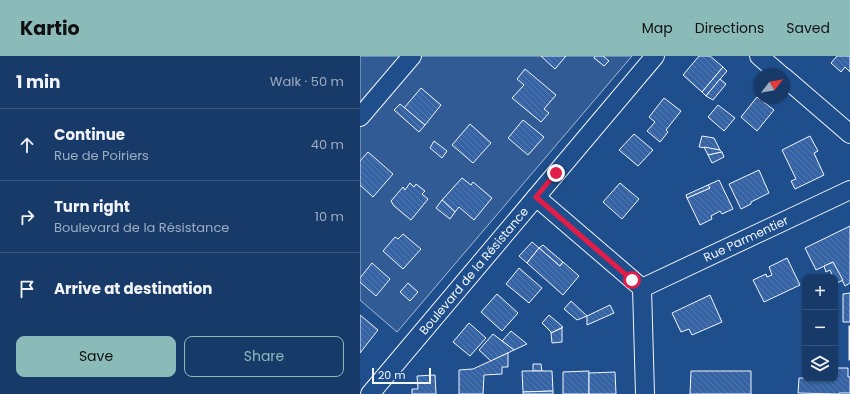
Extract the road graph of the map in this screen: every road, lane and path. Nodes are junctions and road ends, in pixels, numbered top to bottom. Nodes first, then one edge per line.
1 (412, 56) edge
2 (655, 56) edge
3 (759, 56) edge
4 (773, 68) edge
5 (790, 82) edge
6 (360, 117) edge
7 (850, 134) edge
8 (850, 190) edge
9 (536, 197) junction
10 (642, 288) junction
11 (370, 394) edge
12 (645, 394) edge

1 - 6 street
2 - 9 street, Boulevard de la Résistance
3 - 4 street
5 - 7 street
8 - 10 street, Rue Parmentier
9 - 10 street
9 - 11 street, Boulevard de la Résistance
10 - 12 street

